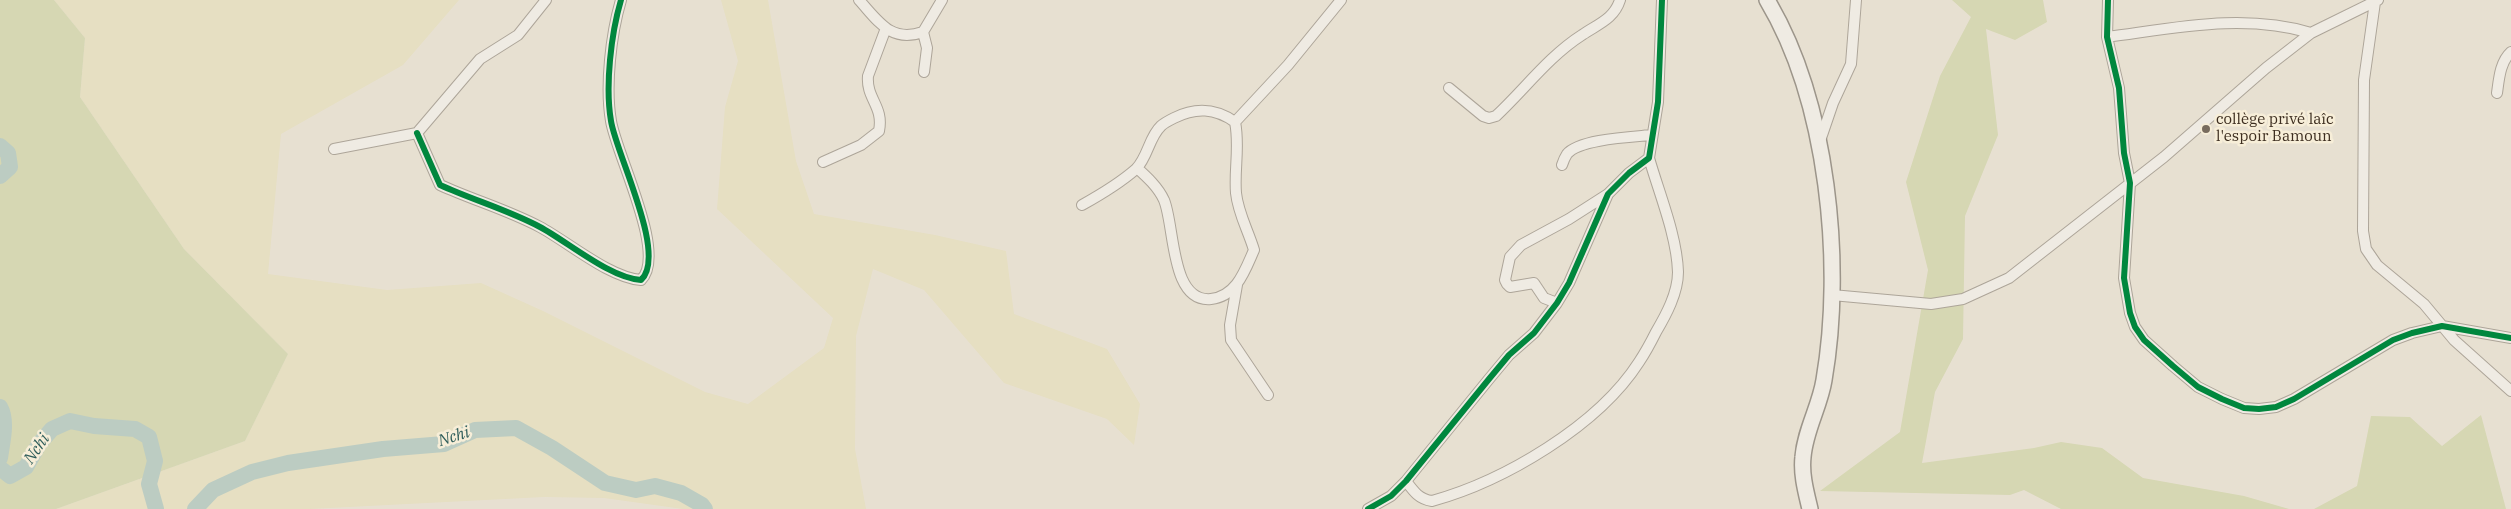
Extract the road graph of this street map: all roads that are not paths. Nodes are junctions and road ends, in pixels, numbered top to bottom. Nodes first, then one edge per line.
1 (546, 0) edge
2 (621, 0) edge
3 (859, 0) edge
4 (941, 0) edge
5 (1341, 0) edge
6 (1620, 0) edge
7 (1662, 0) edge
8 (1767, 0) edge
9 (1856, 0) edge
10 (2108, 0) edge
11 (2377, 1) edge
12 (886, 28) junction
13 (924, 32) junction
14 (2311, 33) junction
15 (2107, 37) junction
16 (2511, 52) edge
17 (924, 72) dead end
18 (1449, 88) dead end
19 (2497, 93) dead end
20 (1235, 122) junction
21 (417, 133) junction
22 (1652, 135) junction
23 (1820, 141) junction
24 (334, 150) dead end
25 (1649, 158) junction
26 (823, 162) dead end
27 (1562, 165) dead end
28 (1137, 168) junction
29 (2130, 183) junction
30 (1608, 194) junction
31 (1082, 205) dead end
32 (1238, 285) junction
33 (1832, 295) junction
34 (1557, 303) junction
35 (2442, 326) junction
36 (2511, 338) edge
37 (2511, 391) edge
38 (1268, 395) dead end
39 (1406, 481) junction
40 (1372, 509) edge
41 (1810, 509) edge

1 - 21 street
2 - 21 street
3 - 12 street
4 - 13 street
5 - 20 street
6 - 18 street
7 - 22 street
8 - 23 main road
9 - 23 street
10 - 15 street
11 - 14 street
11 - 35 street
12 - 13 street
12 - 26 street
13 - 17 street
14 - 15 street
14 - 29 street
15 - 29 street
16 - 19 street
20 - 28 street
20 - 32 street
21 - 24 street
22 - 25 street
22 - 27 street
23 - 33 main road
25 - 30 street
25 - 39 street
28 - 31 street
28 - 32 street
29 - 33 street
29 - 35 street
30 - 34 street
30 - 34 street
32 - 38 street
33 - 41 main road
34 - 39 street
35 - 36 street
35 - 37 street
39 - 40 street

